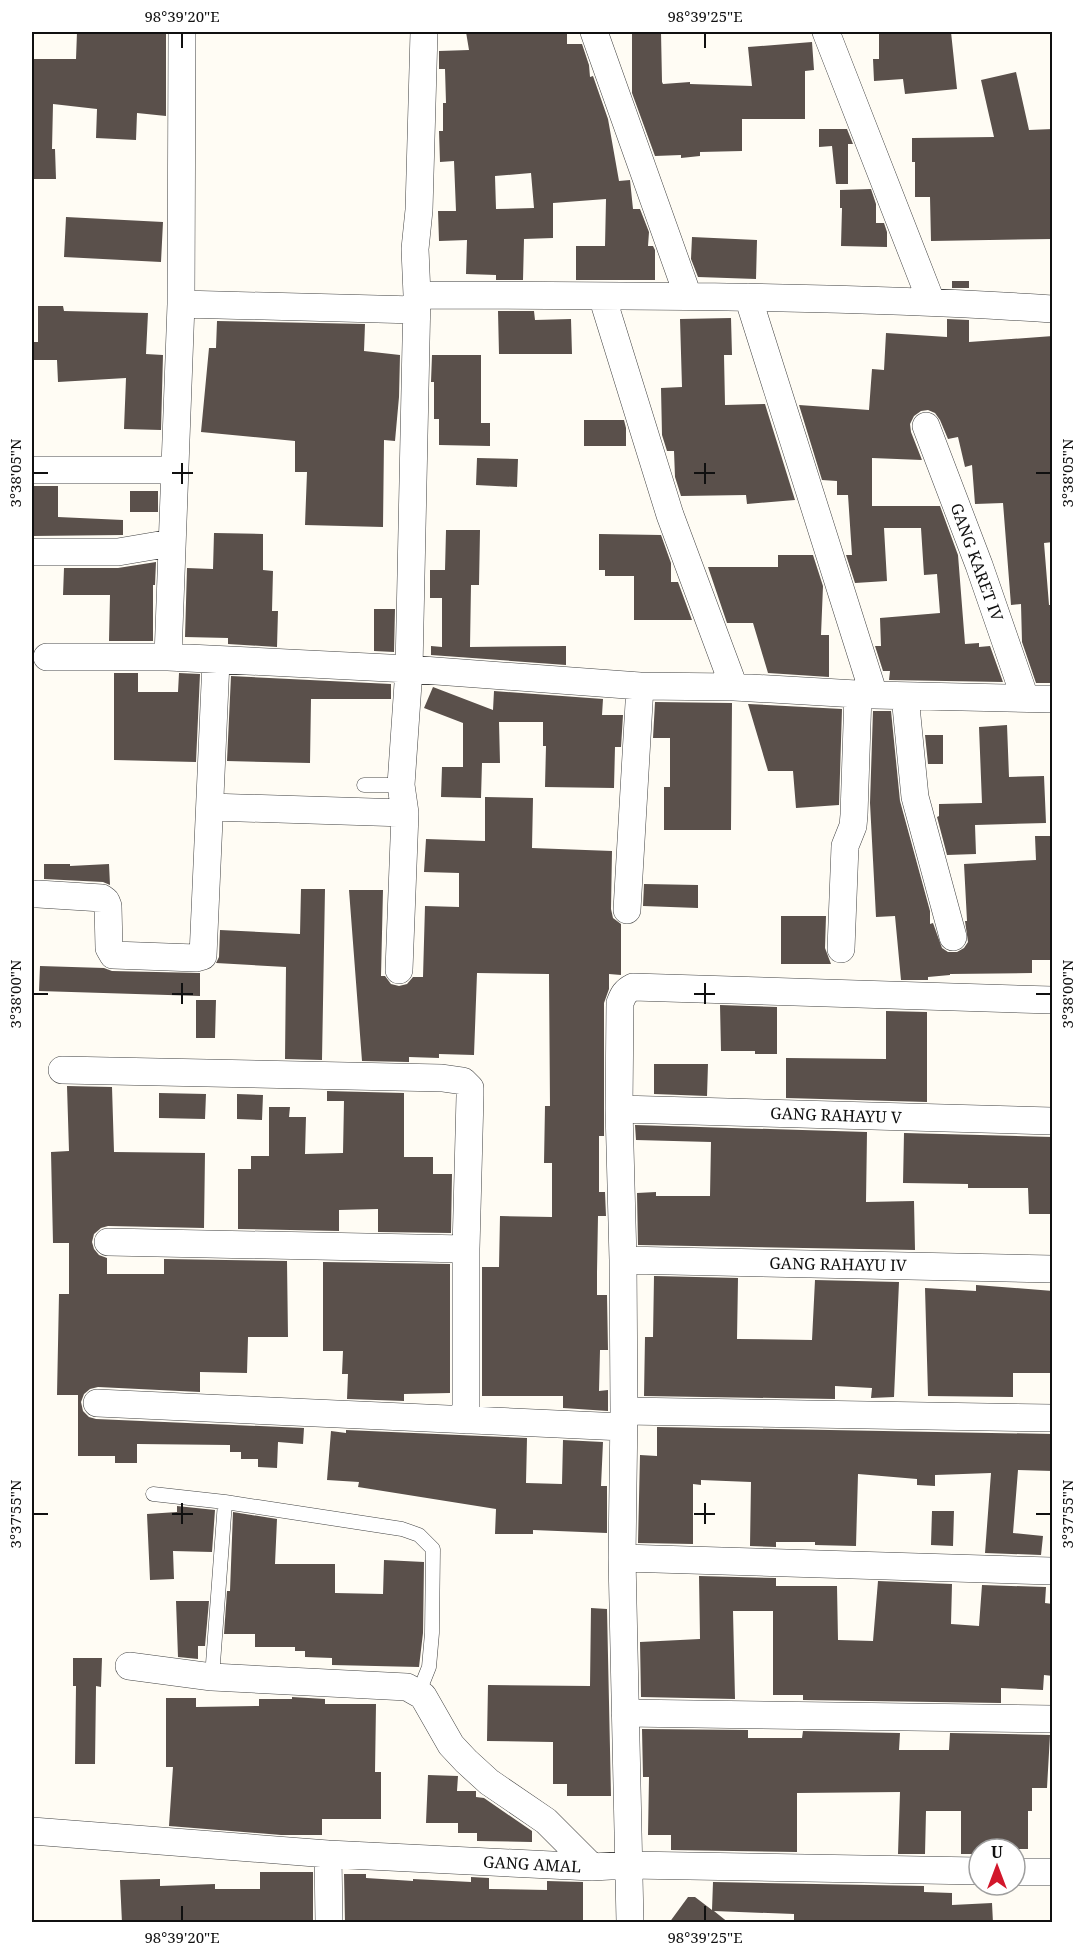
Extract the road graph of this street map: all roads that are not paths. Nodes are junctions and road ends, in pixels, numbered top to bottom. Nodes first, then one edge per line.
1 (182, 32) edge
2 (424, 32) edge
3 (594, 32) edge
4 (826, 32) edge
5 (602, 296) junction
6 (688, 296) junction
7 (748, 297) junction
8 (930, 301) junction
9 (417, 303) junction
10 (180, 304) junction
11 (1053, 309) edge
12 (926, 426) dead end
13 (32, 470) edge
14 (174, 470) junction
15 (171, 543) junction
16 (32, 552) edge
17 (46, 657) dead end
18 (168, 657) junction
19 (216, 661) junction
20 (409, 669) junction
21 (640, 686) junction
22 (734, 687) junction
23 (866, 695) junction
24 (905, 696) junction
25 (1025, 698) junction
26 (1053, 699) edge
27 (364, 785) dead end
28 (401, 785) junction
29 (210, 807) junction
30 (405, 813) junction
31 (38, 894) dead end
32 (627, 910) dead end
33 (953, 938) dead end
34 (841, 950) dead end
35 (399, 970) dead end
36 (1053, 1000) edge
37 (62, 1070) dead end
38 (619, 1109) junction
39 (1053, 1121) edge
40 (108, 1242) dead end
41 (466, 1249) junction
42 (623, 1260) junction
43 (1053, 1269) edge
44 (97, 1403) dead end
45 (1053, 1418) edge
46 (624, 1419) junction
47 (466, 1420) junction
48 (153, 1494) dead end
49 (225, 1502) junction
50 (622, 1558) junction
51 (1053, 1571) edge
52 (129, 1666) dead end
53 (212, 1677) junction
54 (419, 1692) junction
55 (625, 1713) junction
56 (1053, 1719) edge
57 (32, 1831) edge
58 (328, 1854) junction
59 (629, 1865) junction
60 (592, 1867) junction
61 (967, 1871) edge
62 (1027, 1872) edge
63 (1053, 1872) edge
64 (329, 1923) edge
65 (630, 1923) edge

1 - 10 street
2 - 9 street
3 - 6 street
4 - 8 street
5 - 6 street
5 - 9 street
5 - 22 street
6 - 7 street
7 - 8 street
7 - 23 street
8 - 11 street
9 - 10 street
9 - 20 street
10 - 14 street
12 - 25 street, GANG KARET IV
13 - 14 street
14 - 15 street
15 - 16 street
15 - 18 street
17 - 18 street
18 - 19 street
19 - 20 street
19 - 29 street
20 - 21 street
20 - 28 street
21 - 22 street
21 - 32 street
22 - 23 street
23 - 24 street
23 - 34 street
24 - 25 street
24 - 33 street
25 - 26 street
27 - 28 lane
28 - 30 street
29 - 30 street
29 - 31 street
30 - 35 street
36 - 38 street
37 - 41 street
38 - 39 street, GANG RAHAYU V
38 - 42 street
40 - 41 street
41 - 47 street
42 - 43 street, GANG RAHAYU IV
42 - 46 street
44 - 47 street
45 - 46 street
46 - 47 street
46 - 50 street
48 - 49 lane
49 - 53 lane
49 - 54 lane
50 - 51 street
50 - 55 street
52 - 53 street
53 - 54 street
54 - 60 street
55 - 56 street
55 - 59 street
57 - 58 street, GANG AMAL
58 - 60 street, GANG AMAL
58 - 64 street
59 - 60 street, GANG AMAL
59 - 61 street, GANG AMAL
59 - 65 street
62 - 63 street

